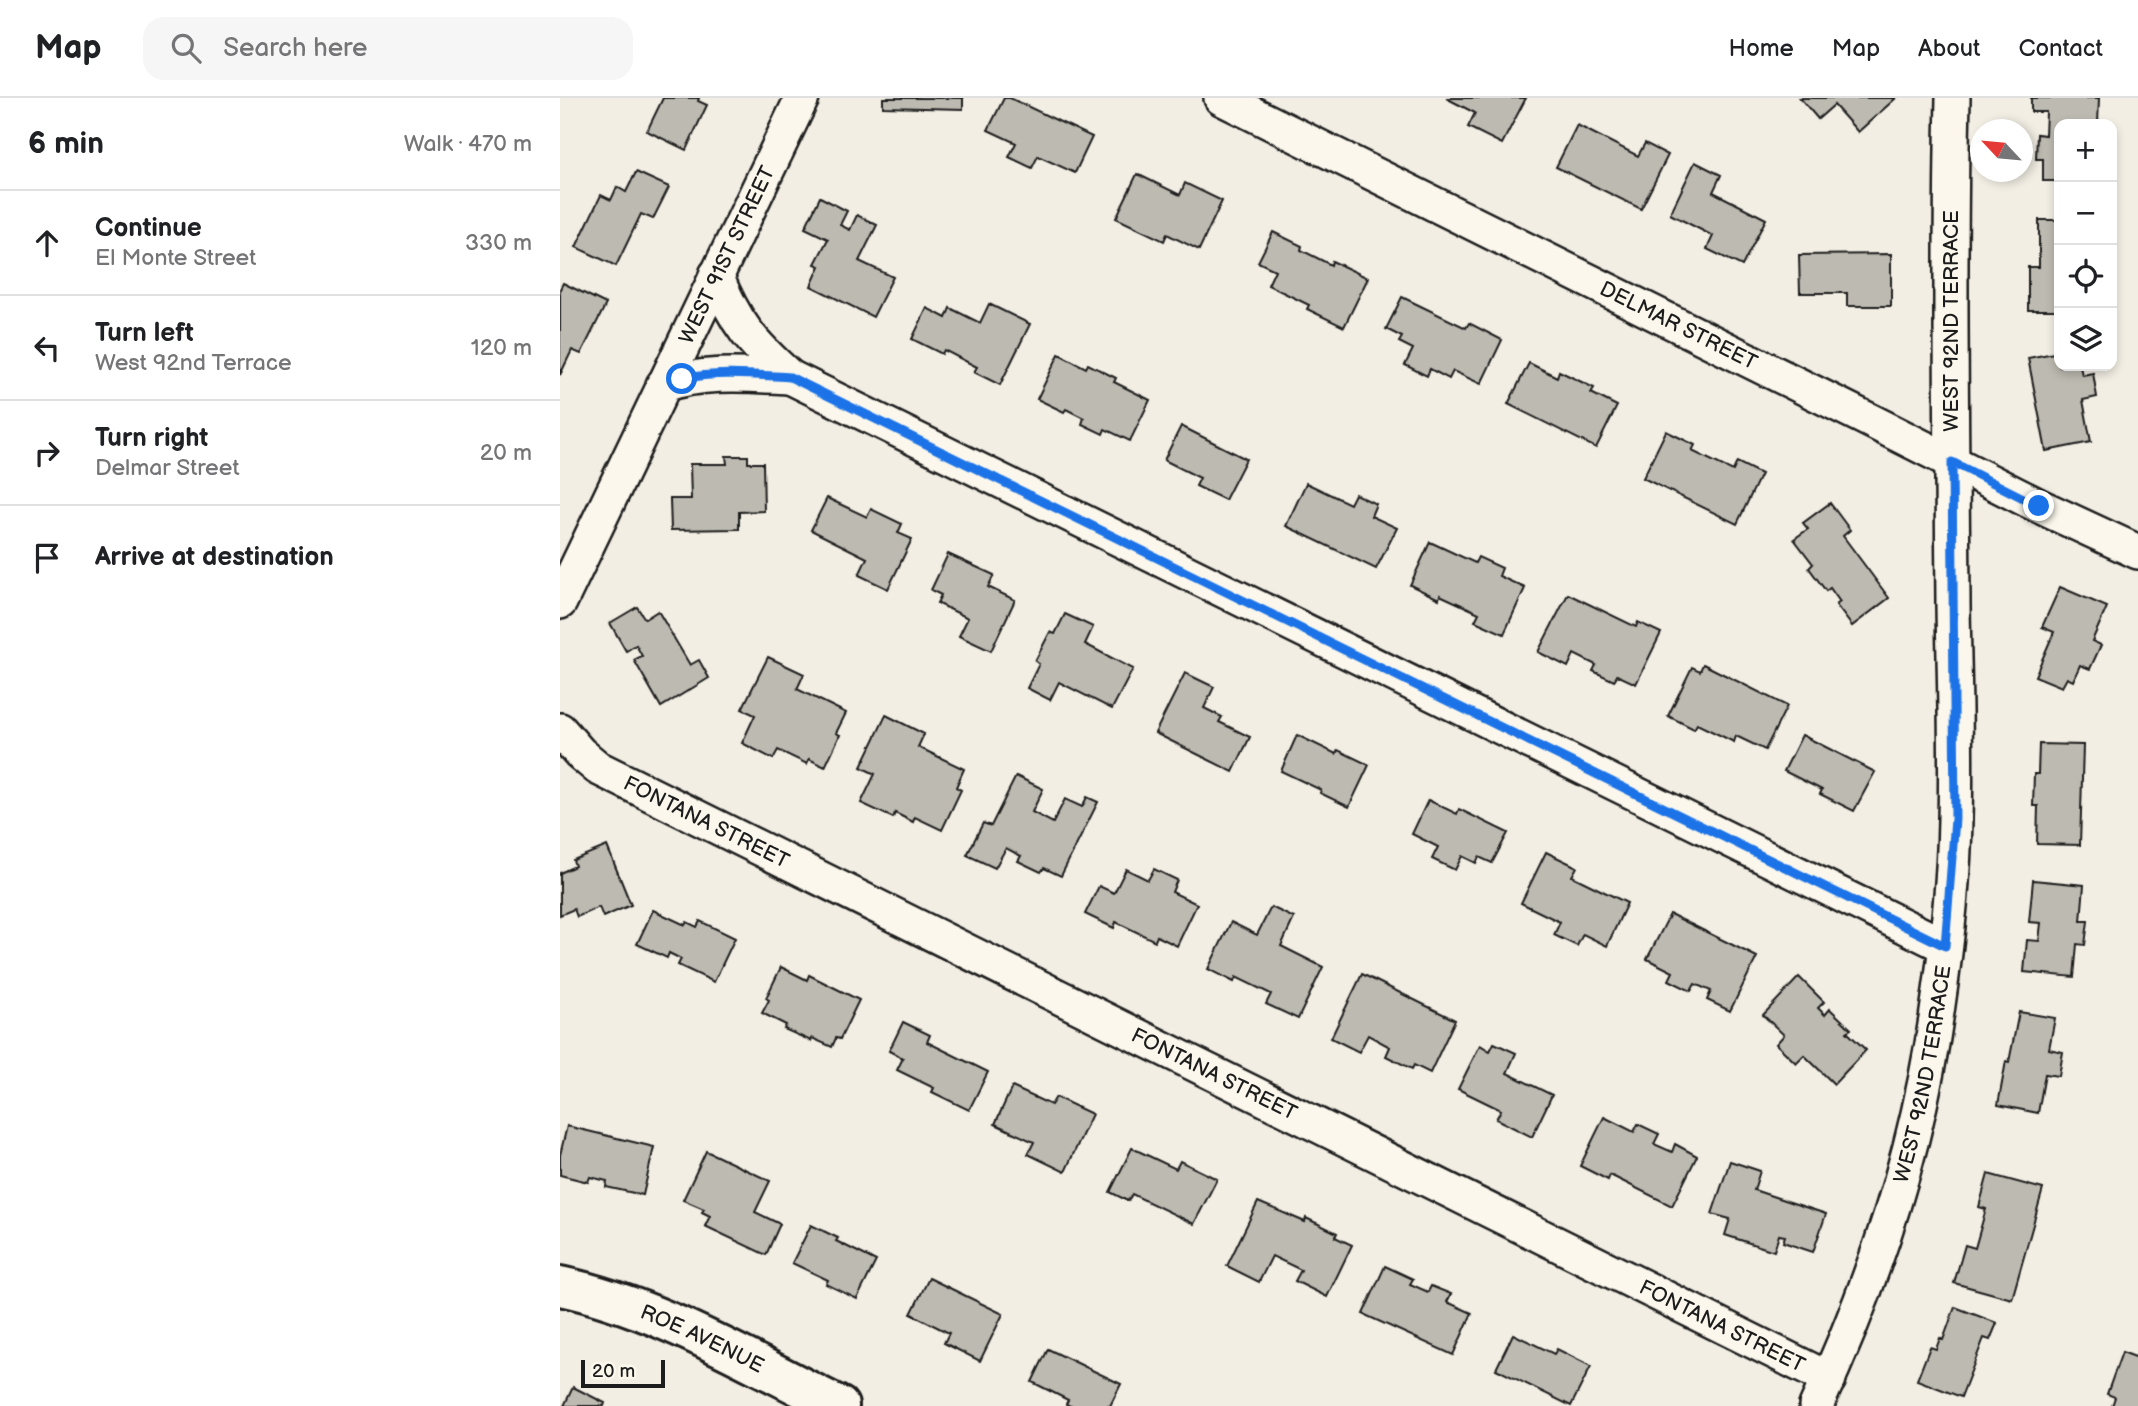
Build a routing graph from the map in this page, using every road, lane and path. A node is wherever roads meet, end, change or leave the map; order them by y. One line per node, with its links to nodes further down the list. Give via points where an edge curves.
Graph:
1 (802, 98): 4 (street, WEST 91ST STREET)
2 (1220, 98): 7 (street, DELMAR STREET)
3 (1953, 98): 7 (street, WEST 92ND TERRACE)
4 (716, 275): 5 (street, via 751,340); 6 (street, WEST 91ST STREET)
5 (790, 377): 6 (street, via 709,374); 13 (street)
6 (663, 385): 9 (street, WEST 91ST STREET)
7 (1952, 462): 8 (street, DELMAR STREET); 13 (street, WEST 92ND TERRACE, via 1955,819)
8 (2138, 552)
9 (560, 602)
10 (560, 730): 12 (street, FONTANA STREET)
11 (560, 767): 12 (street, FONTANA STREET)
12 (598, 768): 15 (street, FONTANA STREET)
13 (1945, 946): 15 (street, WEST 92ND TERRACE, via 1917,1114 1891,1214 1869,1282)
14 (560, 1286): 16 (main road, ROE AVENUE, via 681,1328)
15 (1822, 1393)
16 (839, 1406)

